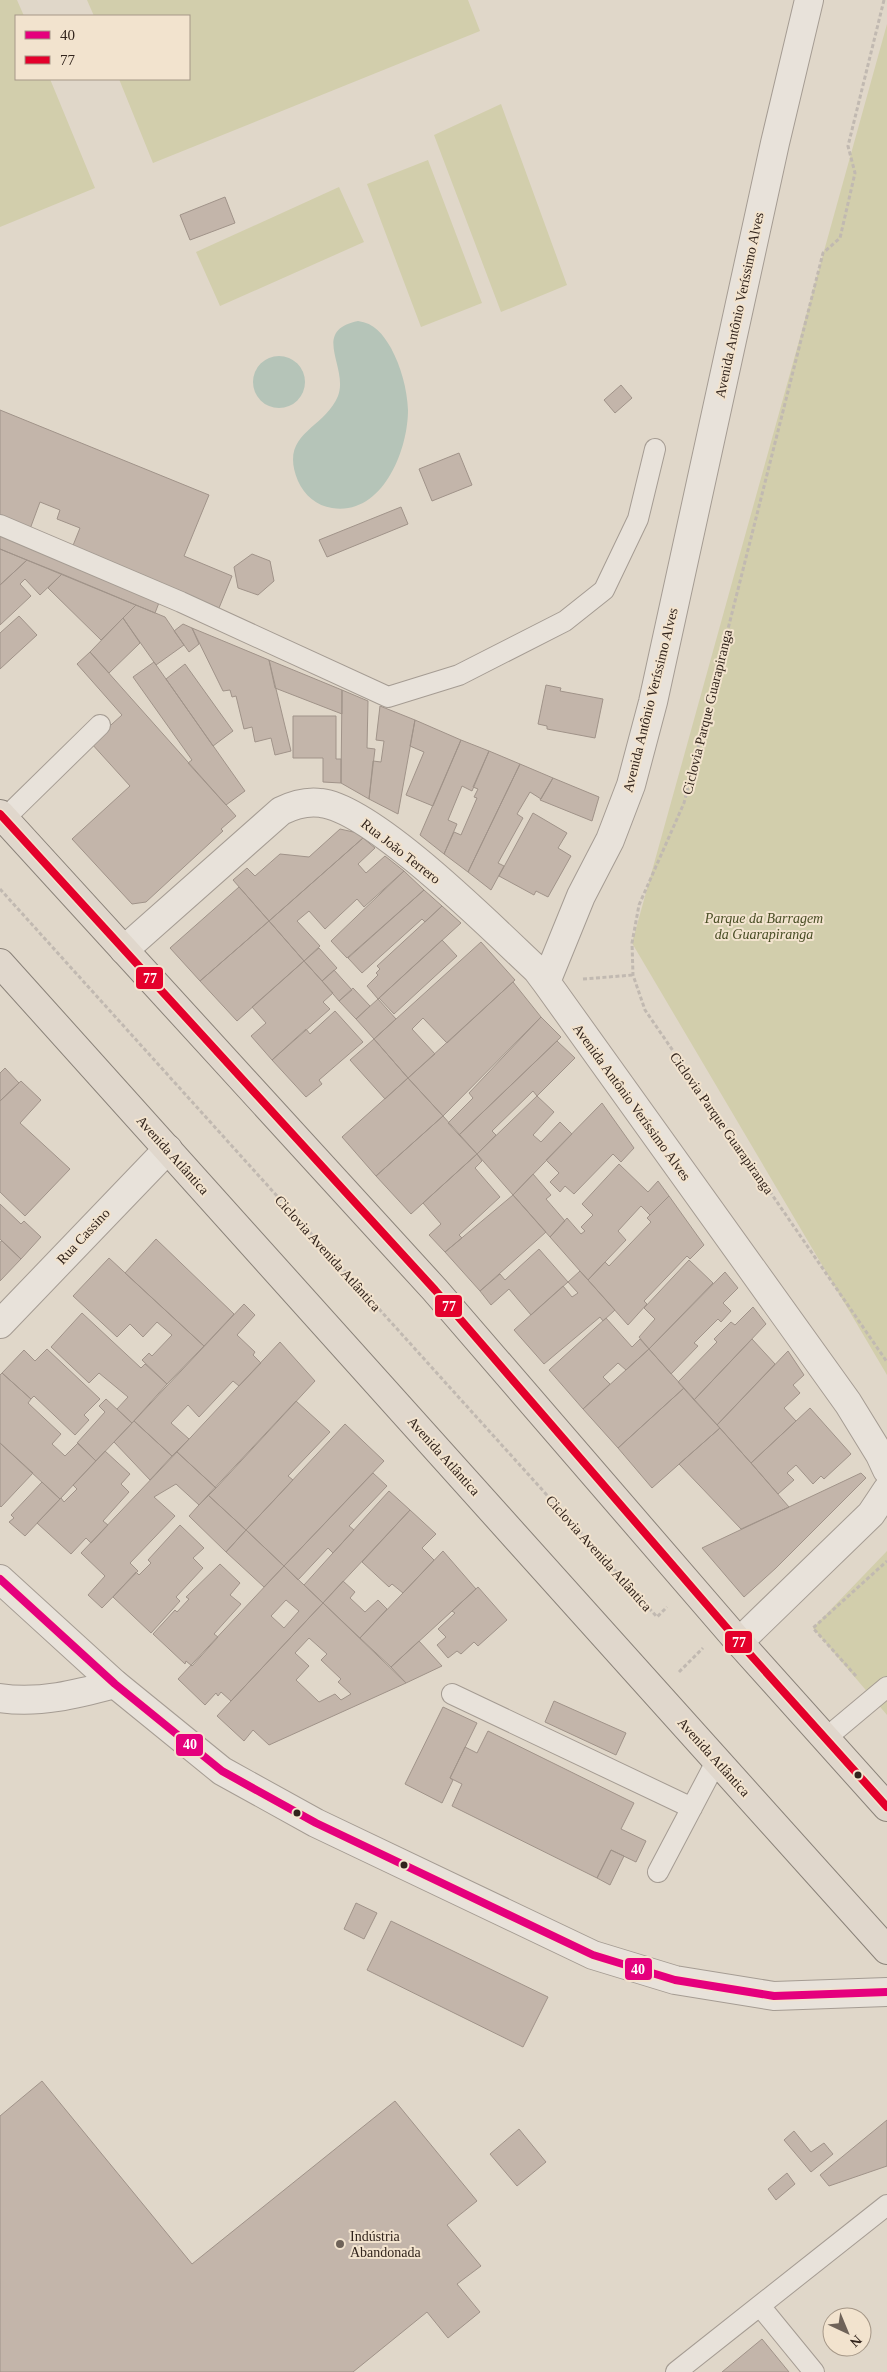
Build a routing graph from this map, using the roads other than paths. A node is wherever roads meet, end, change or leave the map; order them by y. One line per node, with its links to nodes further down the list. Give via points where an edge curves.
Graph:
1 (809, 0): 8 (street, Avenida Antônio Veríssimo Alves, via 636,766 610,840 581,896)
2 (655, 449): 3 (lane, via 638,519 604,590 565,621 468,670 388,697 182,602)
3 (0, 525)
4 (100, 726): 5 (lane)
5 (2, 817): 6 (main road)
6 (124, 950): 8 (street, Rua João Terrero, via 281,811 296,804 322,803 349,812 377,829 475,912); 14 (main road, via 435,1290)
7 (0, 963): 9 (main road, Avenida Atlântica)
8 (546, 982): 11 (street, Avenida Antônio Veríssimo Alves, via 848,1403)
9 (168, 1149): 10 (street, Rua Cassino); 20 (main road, Avenida Atlântica)
10 (0, 1324)
11 (887, 1470)
12 (887, 1490): 14 (street, via 871,1514)
13 (0, 1579): 15 (street)
14 (733, 1634): 19 (main road)
15 (115, 1684): 18 (street, via 69,1696 22,1701); 25 (street, via 222,1770 316,1823 593,1955 674,1980 774,1996)
16 (881, 1692): 19 (lane)
17 (452, 1694): 22 (lane)
18 (0, 1698)
19 (826, 1738): 21 (main road)
20 (717, 1760): 22 (lane); 24 (main road, Avenida Atlântica)
21 (887, 1807)
22 (692, 1808): 23 (lane)
23 (658, 1872)
24 (887, 1950)
25 (887, 1992)
26 (887, 2205): 27 (lane)
27 (760, 2306): 28 (lane); 29 (lane)
28 (676, 2372)
29 (814, 2372)

